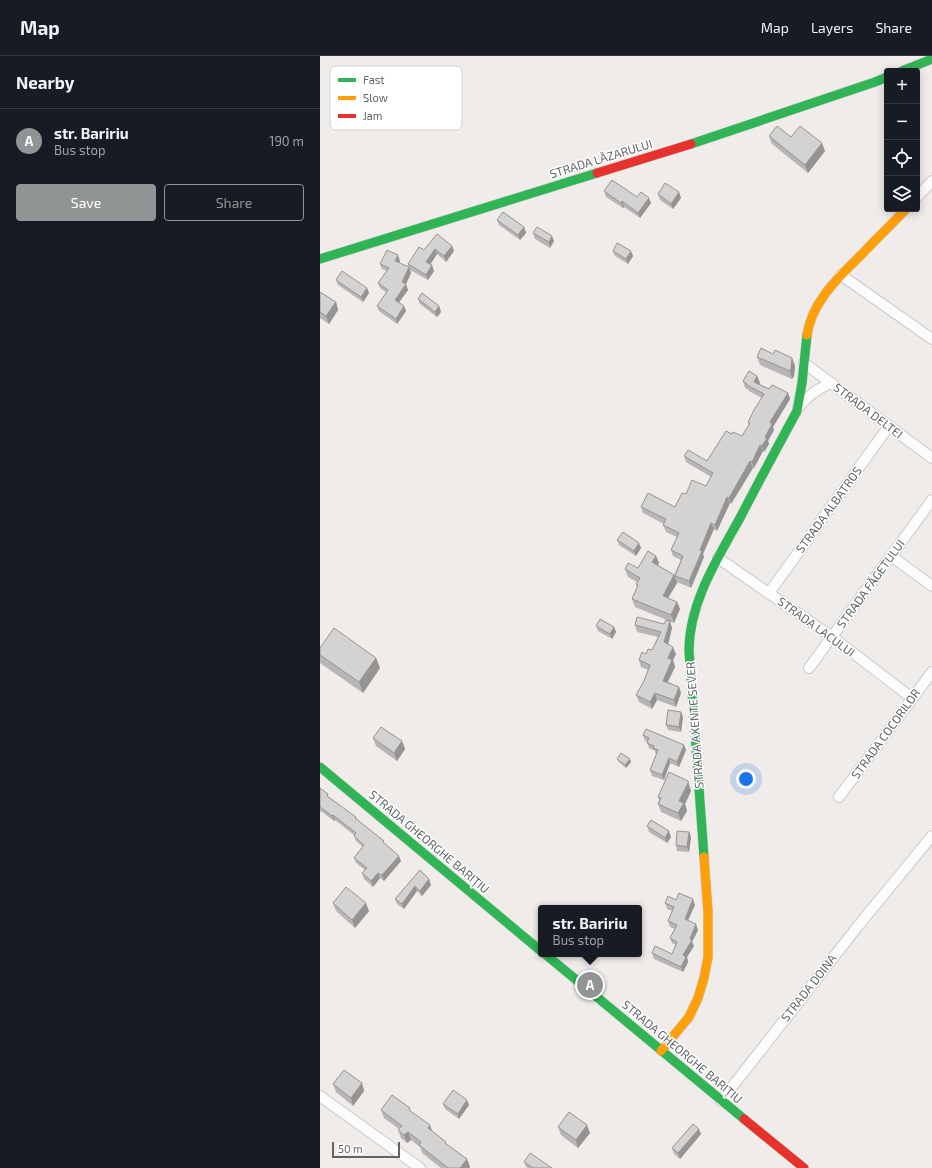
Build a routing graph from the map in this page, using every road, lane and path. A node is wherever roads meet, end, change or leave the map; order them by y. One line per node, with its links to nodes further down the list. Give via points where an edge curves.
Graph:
1 (932, 59): 2 (street)
2 (910, 68)
3 (884, 78): 7 (street, STRADA LĂZARULUI, via 709,138)
4 (932, 181): 5 (street)
5 (920, 194)
6 (903, 212): 8 (street, STRADA AXENTE SEVER)
7 (320, 259)
8 (841, 275): 9 (street); 10 (street, STRADA AXENTE SEVER, via 823,296 814,312 808,328)
9 (932, 339)
10 (804, 363): 11 (street, STRADA DELTEI); 12 (street, STRADA AXENTE SEVER)
11 (831, 383): 12 (street, STRADA AXENTE SEVER, via 811,394); 13 (street, STRADA DELTEI)
12 (797, 411): 17 (street, STRADA AXENTE SEVER)
13 (889, 426): 14 (street, STRADA DELTEI); 19 (street, STRADA ALBATROS)
14 (932, 458)
15 (932, 500): 16 (street, STRADA FĂGETULUI)
16 (891, 556): 18 (street); 20 (street, STRADA FĂGETULUI)
17 (718, 558): 19 (street, STRADA LACULUI); 29 (street, STRADA AXENTE SEVER, via 694,614 689,651 708,912 708,957 698,998 689,1017)
18 (932, 586)
19 (769, 594): 20 (street, STRADA LACULUI)
20 (832, 637): 21 (street, STRADA FĂGETULUI); 23 (street, STRADA LACULUI)
21 (809, 668)
22 (932, 672): 23 (street, STRADA COCORILOR)
23 (912, 698): 25 (street, STRADA COCORILOR)
24 (320, 767): 27 (street, STRADA GHEORGHE BARIȚIU)
25 (839, 797)
26 (932, 836): 31 (street, STRADA DOINA)
27 (538, 949)
28 (549, 957): 29 (street, STRADA GHEORGHE BARIȚIU)
29 (661, 1050): 31 (street, STRADA GHEORGHE BARIȚIU)
30 (320, 1096): 32 (street)
31 (721, 1101): 33 (street, STRADA GHEORGHE BARIȚIU)
32 (420, 1168)
33 (804, 1168)

